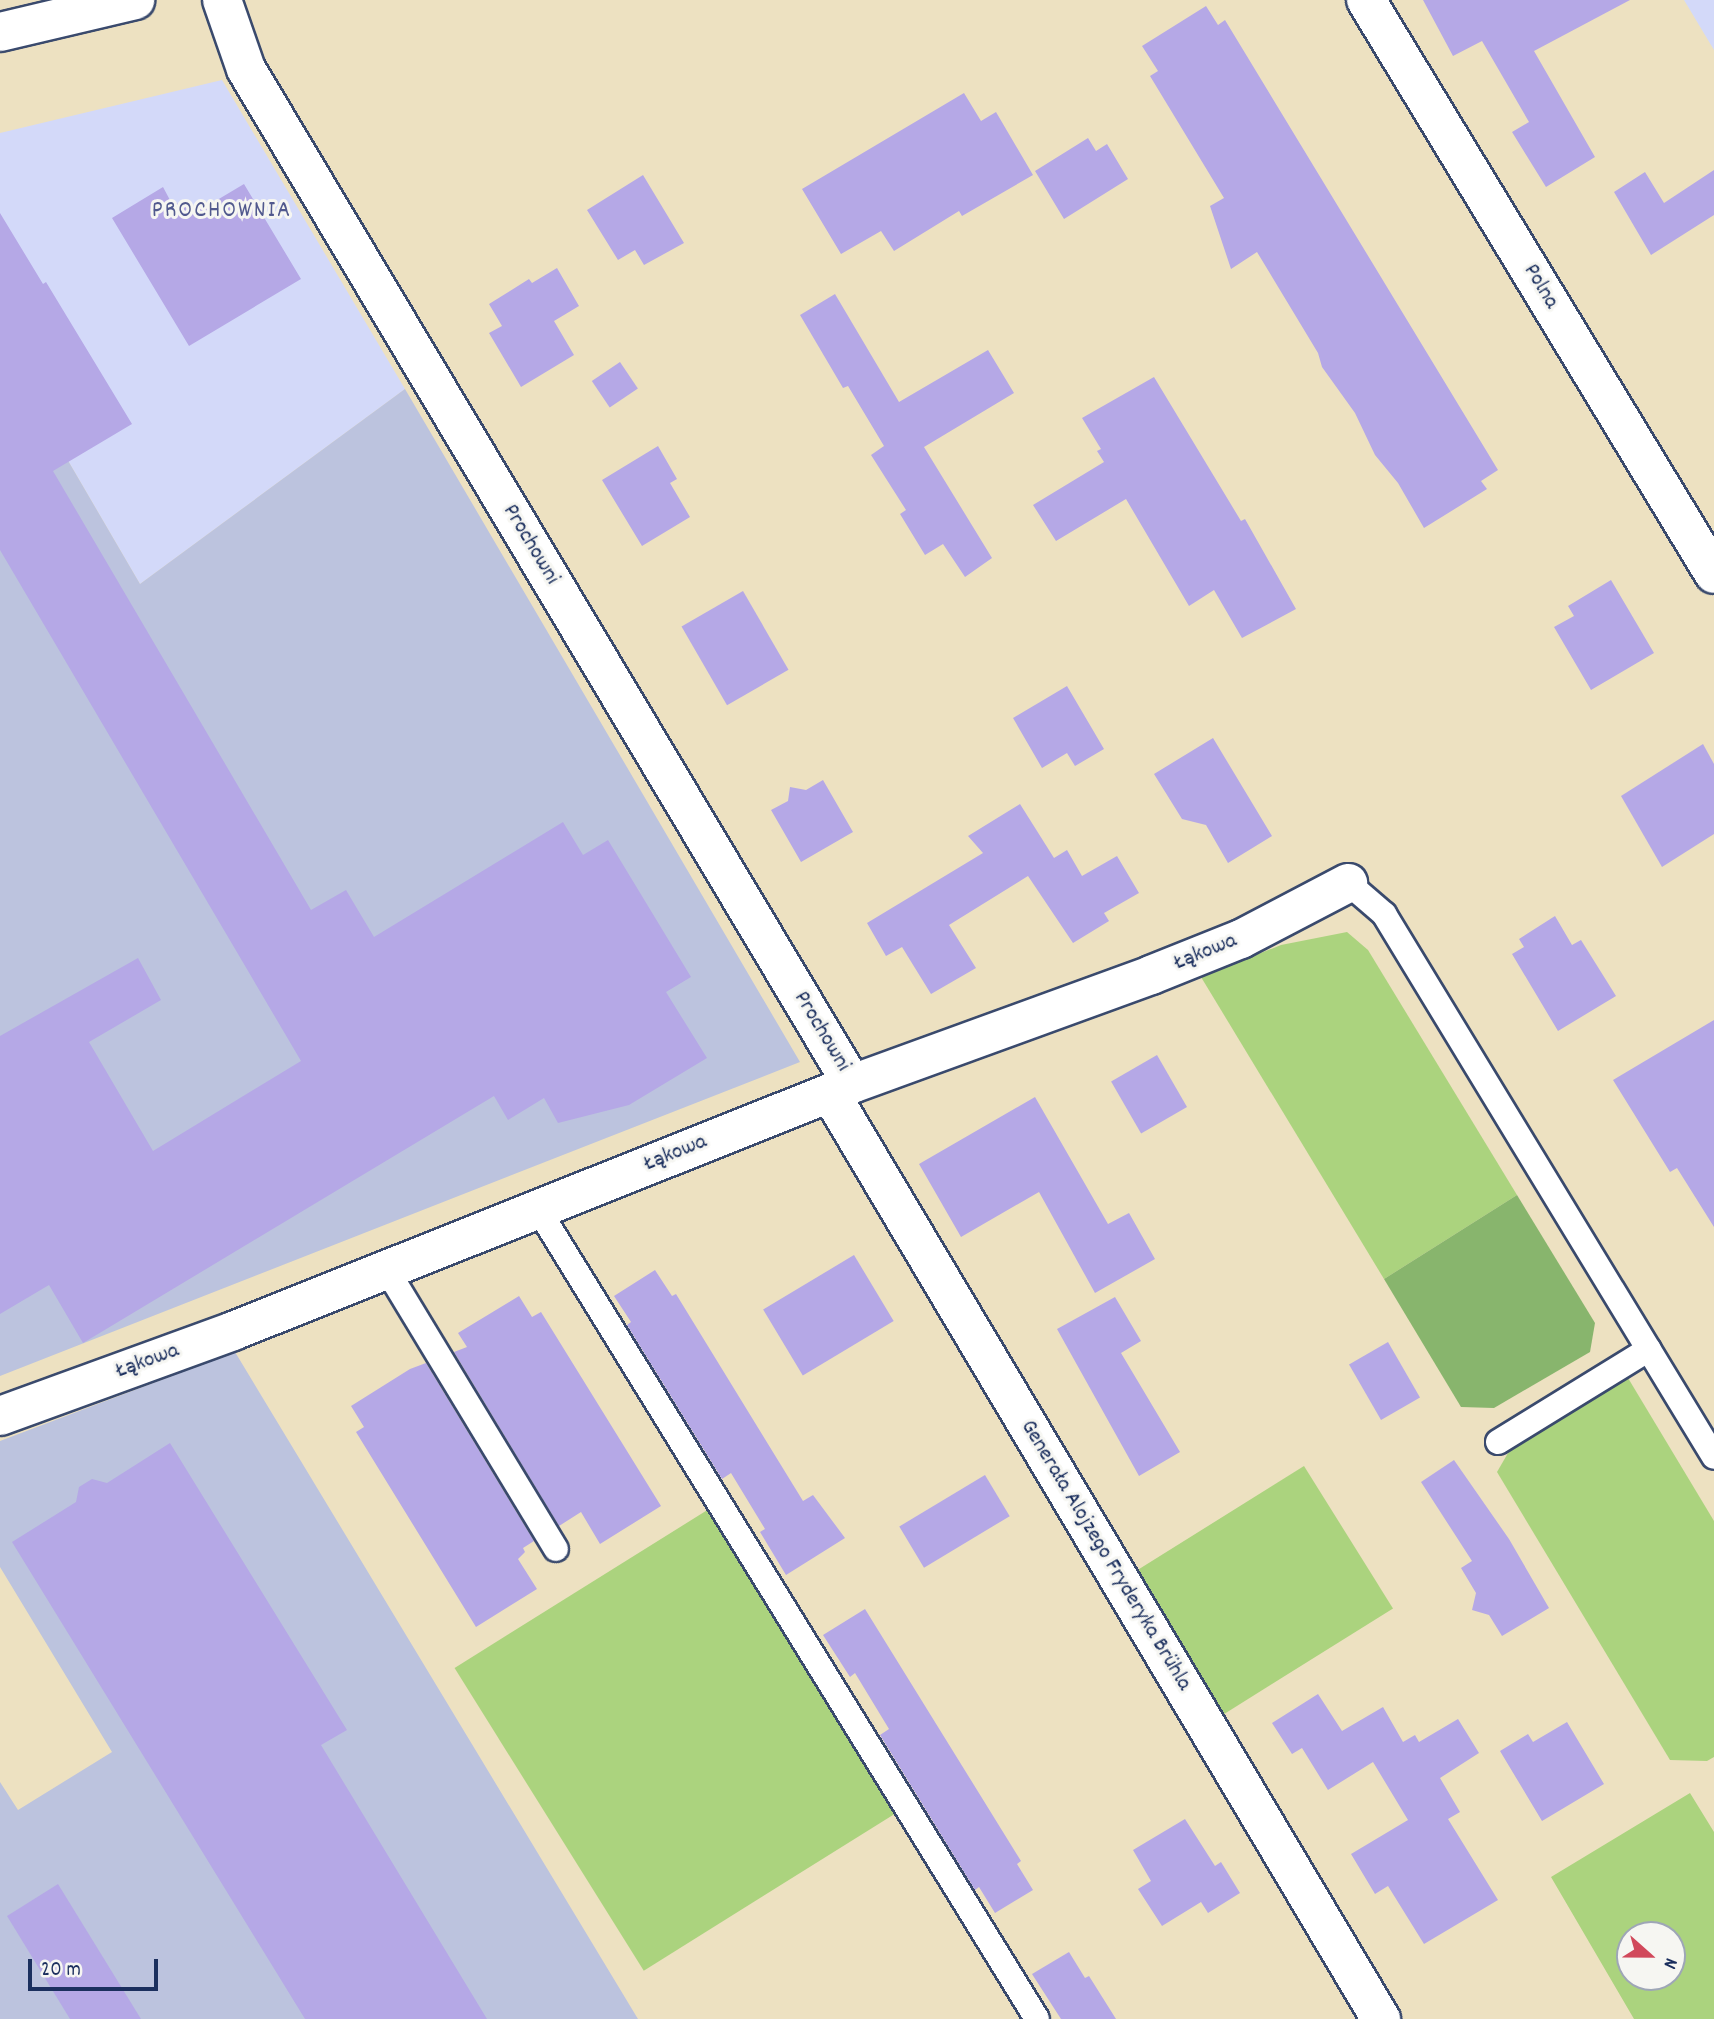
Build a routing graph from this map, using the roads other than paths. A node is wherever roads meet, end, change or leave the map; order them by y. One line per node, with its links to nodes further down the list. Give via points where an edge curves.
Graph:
1 (135, 0): 4 (street)
2 (222, 0): 7 (street, Prochowni, via 246,69)
3 (1366, 0): 5 (street, Polna)
4 (0, 32)
5 (1714, 574)
6 (1348, 883): 7 (street, Łąkowa, via 1241,939); 10 (lane, via 1384,914)
7 (841, 1089): 8 (street, Łąkowa); 16 (street, Generała Alojzego Fryderyka Brühla)
8 (538, 1209): 9 (street, Łąkowa); 15 (lane)
9 (387, 1270): 11 (street, Łąkowa); 14 (lane)
10 (1649, 1349): 12 (lane); 13 (lane)
11 (0, 1416)
12 (1498, 1443)
13 (1714, 1457)
14 (556, 1549)
15 (1037, 2019)
16 (1381, 2019)

